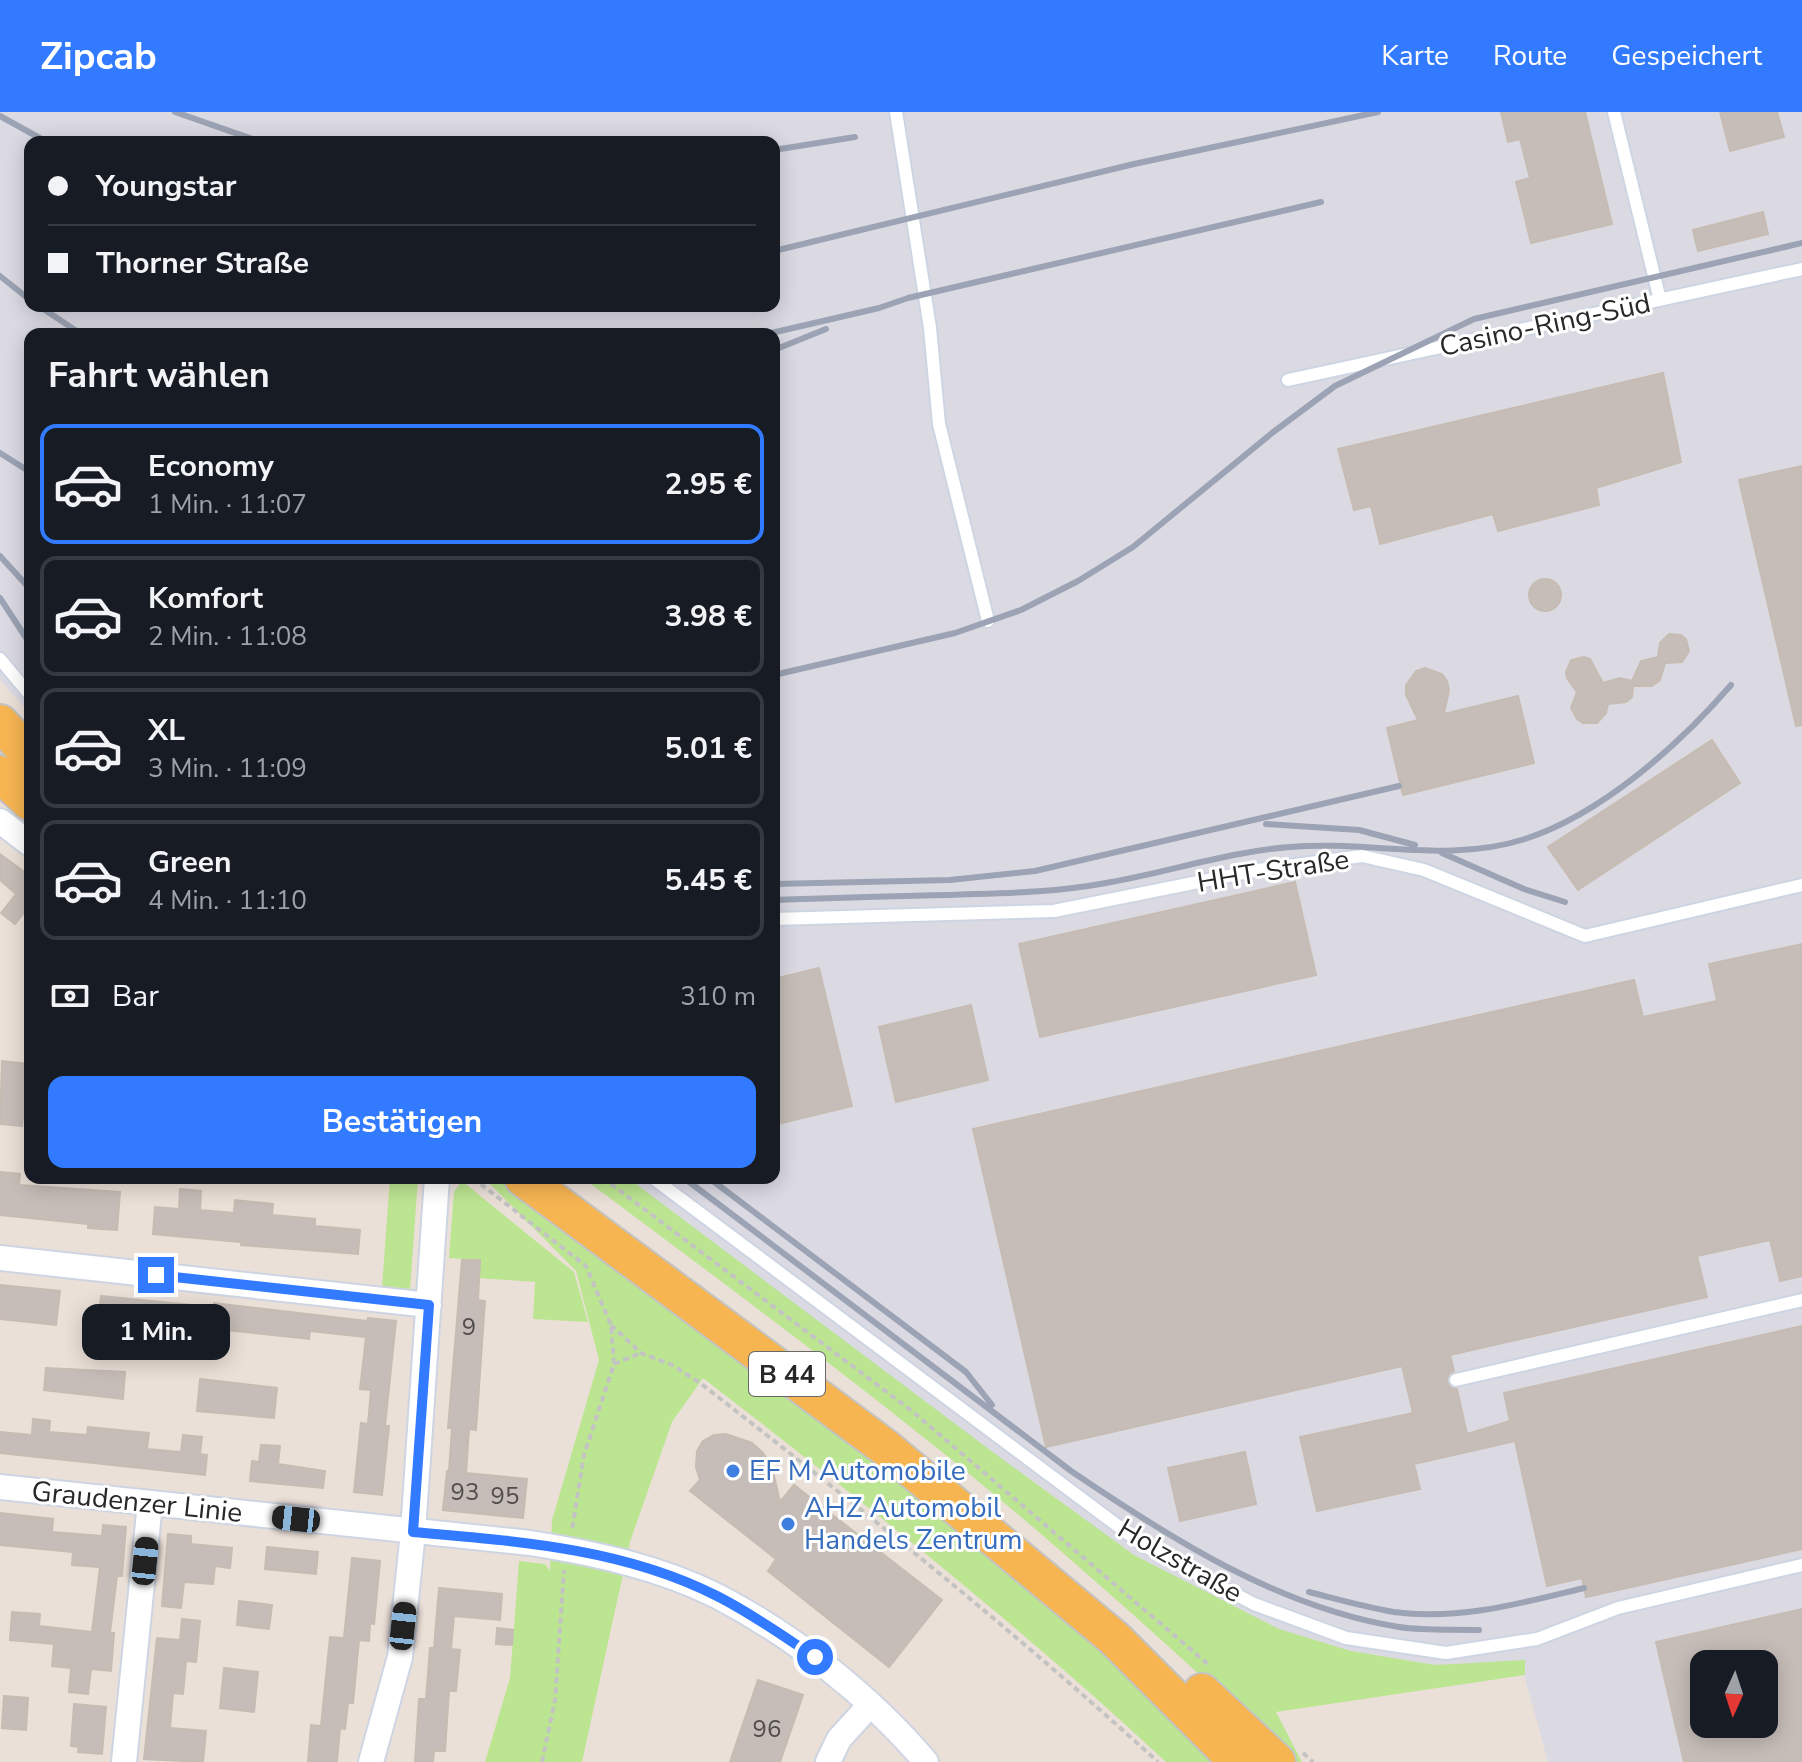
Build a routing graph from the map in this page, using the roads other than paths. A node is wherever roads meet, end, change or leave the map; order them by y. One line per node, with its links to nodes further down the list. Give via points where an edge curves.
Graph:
1 (896, 112): 6 (lane, via 930,328 939,424)
2 (1614, 112): 4 (lane)
3 (1802, 269): 4 (lane, Casino-Ring-Süd)
4 (1660, 300): 5 (lane, Casino-Ring-Süd)
5 (1288, 380)
6 (988, 621)
7 (0, 659): 8 (lane)
8 (24, 688)
9 (0, 723): 10 (main road)
10 (24, 749)
11 (0, 774): 12 (main road)
12 (24, 796)
13 (0, 821): 14 (street)
14 (24, 839)
15 (1802, 885): 16 (lane, HHT-Straße, via 1585,936 1424,870 1362,856 1258,870 1054,911)
16 (780, 919)
17 (437, 1184): 23 (street)
18 (531, 1184): 35 (main road, B 44, via 886,1448 1114,1638)
19 (571, 1184): 30 (main road, B 44, via 896,1429)
20 (661, 1184): 28 (lane, Holzstraße, via 1146,1547 1254,1604 1346,1638 1446,1653 1537,1639 1618,1608)
21 (0, 1258): 23 (street)
22 (1802, 1300): 24 (lane)
23 (429, 1305): 27 (street)
24 (1456, 1380)
25 (0, 1487): 26 (street, Graudenzer Linie)
26 (150, 1503): 27 (street, Graudenzer Linie); 31 (street)
27 (413, 1532): 29 (street, Graudenzer Linie, via 543,1545 647,1569 715,1595 758,1620 815,1657); 32 (street, via 400,1657)
28 (1802, 1565)
29 (869, 1706): 33 (street, via 839,1739); 34 (street, Graudenzer Linie)
30 (1285, 1752)
31 (124, 1762)
32 (371, 1762)
33 (828, 1762)
34 (926, 1762)
35 (1238, 1762)

